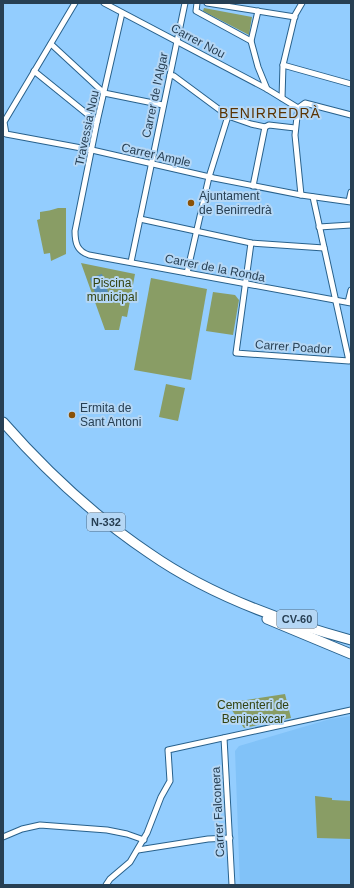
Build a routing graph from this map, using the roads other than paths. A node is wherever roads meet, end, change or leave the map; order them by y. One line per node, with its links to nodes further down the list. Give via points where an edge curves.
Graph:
1 (75, 3): 12 (street)
2 (104, 3): 8 (street, Carrer Nou)
3 (186, 3): 10 (street, Carrer de l'Algar)
4 (197, 3): 11 (street, via 196,11)
5 (207, 3): 7 (street)
6 (302, 3): 9 (street)
7 (258, 11): 9 (street); 11 (street)
8 (122, 13): 10 (street, Carrer Nou); 18 (street, Travessia Nou)
9 (295, 17): 13 (street)
10 (177, 40): 15 (street, Carrer de l'Algar); 17 (street, Carrer Nou)
11 (251, 41): 17 (street)
12 (51, 44): 14 (street); 18 (street)
13 (283, 65): 16 (street); 19 (street)
14 (34, 71): 24 (street); 27 (street, Carrer Ample, via 4,122 6,134)
15 (170, 75): 20 (street, Carrer de l'Algar); 23 (street)
16 (351, 84)
17 (267, 89): 19 (street, Carrer Nou)
18 (104, 93): 20 (street); 24 (street, Travessia Nou)
19 (282, 98): 21 (street, Carrer Nou)
20 (164, 105): 28 (street, Carrer de l'Algar)
21 (298, 108): 22 (street, via 305,103); 26 (street)
22 (351, 115)
23 (228, 116): 25 (street); 29 (street)
24 (97, 122): 27 (street, Travessia Nou)
25 (265, 127): 26 (street, via 269,125); 30 (street)
26 (295, 128): 32 (street)
27 (92, 150): 28 (street, Carrer Ample); 40 (street, Travessia Nou, via 75,231)
28 (151, 164): 29 (street, Carrer Ample); 35 (street, Carrer de l'Algar)
29 (209, 177): 30 (street, Carrer Ample); 38 (street)
30 (253, 186): 32 (street, Carrer Ample)
31 (351, 192): 34 (street)
32 (301, 195): 33 (street, Carrer Ample)
33 (313, 197): 34 (street, Carrer Ample); 37 (street)
34 (350, 202)
35 (140, 219): 38 (street); 42 (street, Carrer de l'Algar)
36 (351, 225): 37 (street)
37 (319, 227): 41 (street)
38 (196, 231): 39 (street); 43 (street)
39 (251, 243): 41 (street); 44 (street)
40 (78, 247): 42 (street, Carrer de la Ronda, via 89,255)
41 (324, 248): 46 (street)
42 (131, 262): 43 (street, Carrer de la Ronda)
43 (187, 273): 44 (street, Carrer de la Ronda)
44 (246, 284): 46 (street, Carrer de la Ronda); 46 (street, Carrer Poador, via 236,353 349,360)
45 (351, 290): 47 (street)
46 (335, 300): 47 (street, Carrer de la Ronda)
47 (350, 303)
48 (3, 422): 49 (highway, N-332, via 54,476 115,529 162,562)
49 (228, 597): 50 (highway, N-332); 53 (highway, via 238,608)
50 (243, 604): 51 (highway, CV-60, via 269,609); 52 (highway, N-332)
51 (351, 634)
52 (351, 640)
53 (351, 654)
54 (351, 710): 55 (street)
55 (224, 738): 57 (street, Carrer Falconera); 58 (street, via 168,750 170,782 161,797)
56 (3, 837): 58 (street, via 40,825 107,830)
57 (230, 838): 59 (street); 61 (street, Carrer Falconera)
58 (144, 840): 59 (street)
59 (138, 850): 60 (street, via 130,862)
60 (106, 885)
61 (232, 885)

